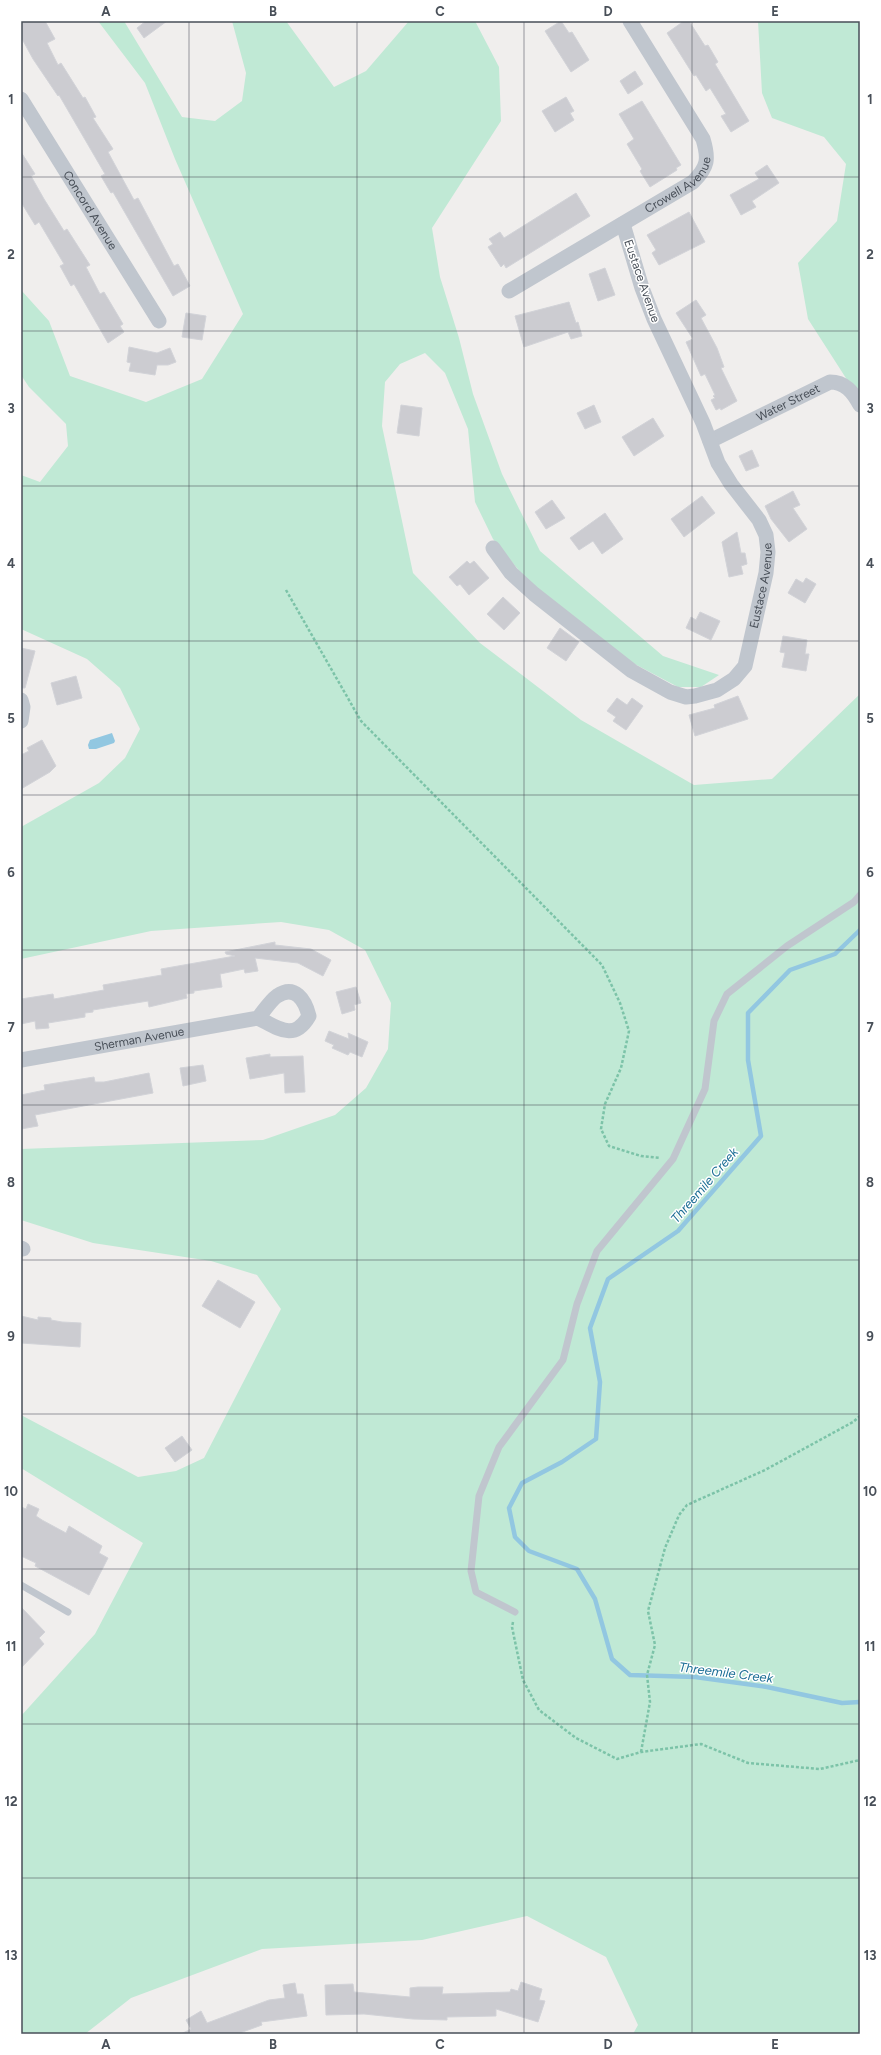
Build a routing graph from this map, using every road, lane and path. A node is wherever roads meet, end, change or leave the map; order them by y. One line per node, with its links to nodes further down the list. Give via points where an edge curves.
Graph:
1 (630, 21): 3 (street, Crowell Avenue, via 695,124 707,152 702,172 692,182)
2 (21, 99): 5 (street, Concord Avenue)
3 (623, 224): 4 (street, Crowell Avenue); 7 (street, Eustace Avenue, via 654,319)
4 (509, 291)
5 (159, 321)
6 (860, 404): 7 (street, Water Street, via 850,389 830,382)
7 (710, 441): 8 (street, Eustace Avenue, via 718,463 761,524 766,535 768,552 745,666 734,679 717,690 686,697 670,692 632,671 516,578)
8 (493, 548)
9 (286, 590): 15 (path, via 361,721 602,965 620,1003 629,1031 621,1068 605,1104 601,1129 609,1146 641,1156)
10 (21, 700): 11 (street)
11 (21, 720)
12 (860, 895): 15 (lane, via 854,902 787,946 728,994 714,1021 705,1089)
13 (258, 1018): 14 (street, Sherman Avenue)
14 (21, 1060)
15 (672, 1159): 19 (lane, via 597,1251 577,1304 563,1360 499,1447 479,1496 471,1571 476,1592)
16 (860, 1416): 20 (path, via 765,1470 687,1505 679,1515 665,1548 648,1611 655,1646 647,1675 650,1702)
17 (21, 1585): 18 (lane)
18 (68, 1612)
19 (515, 1612): 20 (path, via 512,1627 523,1680 539,1710 576,1738 617,1759)
20 (640, 1752): 21 (path, via 701,1744 748,1764 820,1769)
21 (860, 1760)

